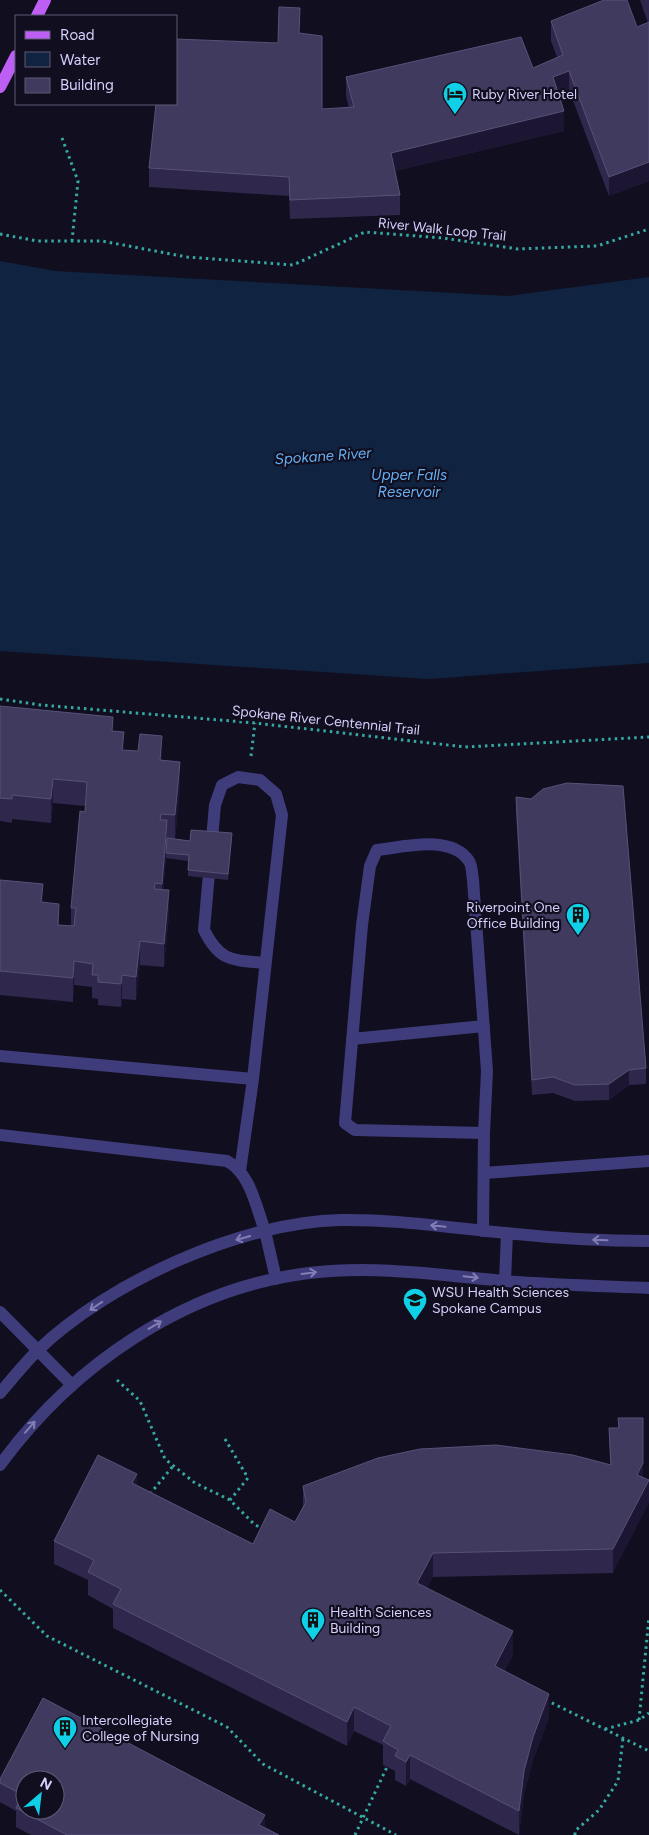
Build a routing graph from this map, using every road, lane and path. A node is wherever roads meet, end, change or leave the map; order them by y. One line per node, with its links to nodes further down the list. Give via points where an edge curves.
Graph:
1 (45, 0): 2 (main road)
2 (38, 15)
3 (15, 58): 4 (main road)
4 (0, 88)
5 (62, 138): 8 (path, via 78,181)
6 (649, 229): 8 (path, River Walk Loop Trail, via 598,246 518,249 443,238 365,232 293,265 187,257 102,241)
7 (0, 234): 8 (path, River Walk Loop Trail, via 37,241)
8 (72, 241)
9 (0, 699): 10 (path, Spokane River Centennial Trail)
10 (255, 723): 11 (path, Spokane River Centennial Trail, via 466,747); 12 (path)
11 (649, 737)
12 (248, 777): 13 (street, via 260,780 276,794 282,815); 13 (street, via 238,777 222,785 215,805 204,930 213,947 234,960)
13 (265, 962): 17 (street)
14 (484, 1026): 15 (street); 15 (street, via 470,862 455,848 428,845 377,850 370,866 362,925); 18 (street, via 487,1071)
15 (352, 1040): 18 (street, via 345,1123 355,1130)
16 (0, 1056): 17 (street)
17 (253, 1079): 21 (street)
18 (484, 1133): 22 (street)
19 (0, 1135): 21 (street, via 227,1161)
20 (649, 1161): 22 (street)
21 (240, 1171): 23 (street, via 247,1180)
22 (484, 1174): 24 (street)
23 (265, 1231): 24 (street, one-way to 23, via 377,1220 338,1220); 27 (street); 31 (street, one-way to 31, via 179,1260 131,1284 71,1323)
24 (483, 1231): 25 (street)
25 (507, 1233): 26 (street, one-way to 25); 28 (street)
26 (649, 1241)
27 (276, 1279): 28 (street, one-way to 28, via 309,1273 386,1270); 33 (street, one-way to 27, via 162,1321 231,1292)
28 (505, 1281): 29 (street)
29 (649, 1288)
30 (0, 1312): 31 (street)
31 (38, 1350): 33 (street); 34 (street)
32 (117, 1380): 37 (path, via 140,1402 165,1459)
33 (72, 1384): 36 (street, one-way to 33, via 41,1414)
34 (0, 1393)
35 (225, 1439): 38 (path, via 248,1478)
36 (0, 1465)
37 (173, 1466): 38 (path, via 195,1483); 39 (path)
38 (230, 1500): 40 (path, via 254,1524)
39 (144, 1502)
40 (270, 1533)
41 (0, 1590): 50 (path, via 48,1636 227,1727 263,1764)
42 (649, 1617): 45 (path)
43 (544, 1699): 46 (path)
44 (649, 1713): 45 (path)
45 (639, 1720): 46 (path)
46 (604, 1729): 47 (path)
47 (623, 1738): 48 (path); 53 (path, via 618,1782 599,1810)
48 (649, 1751)
49 (387, 1767): 50 (path)
50 (364, 1817): 51 (path); 52 (path)
51 (355, 1835)
52 (396, 1835)
53 (575, 1835)

